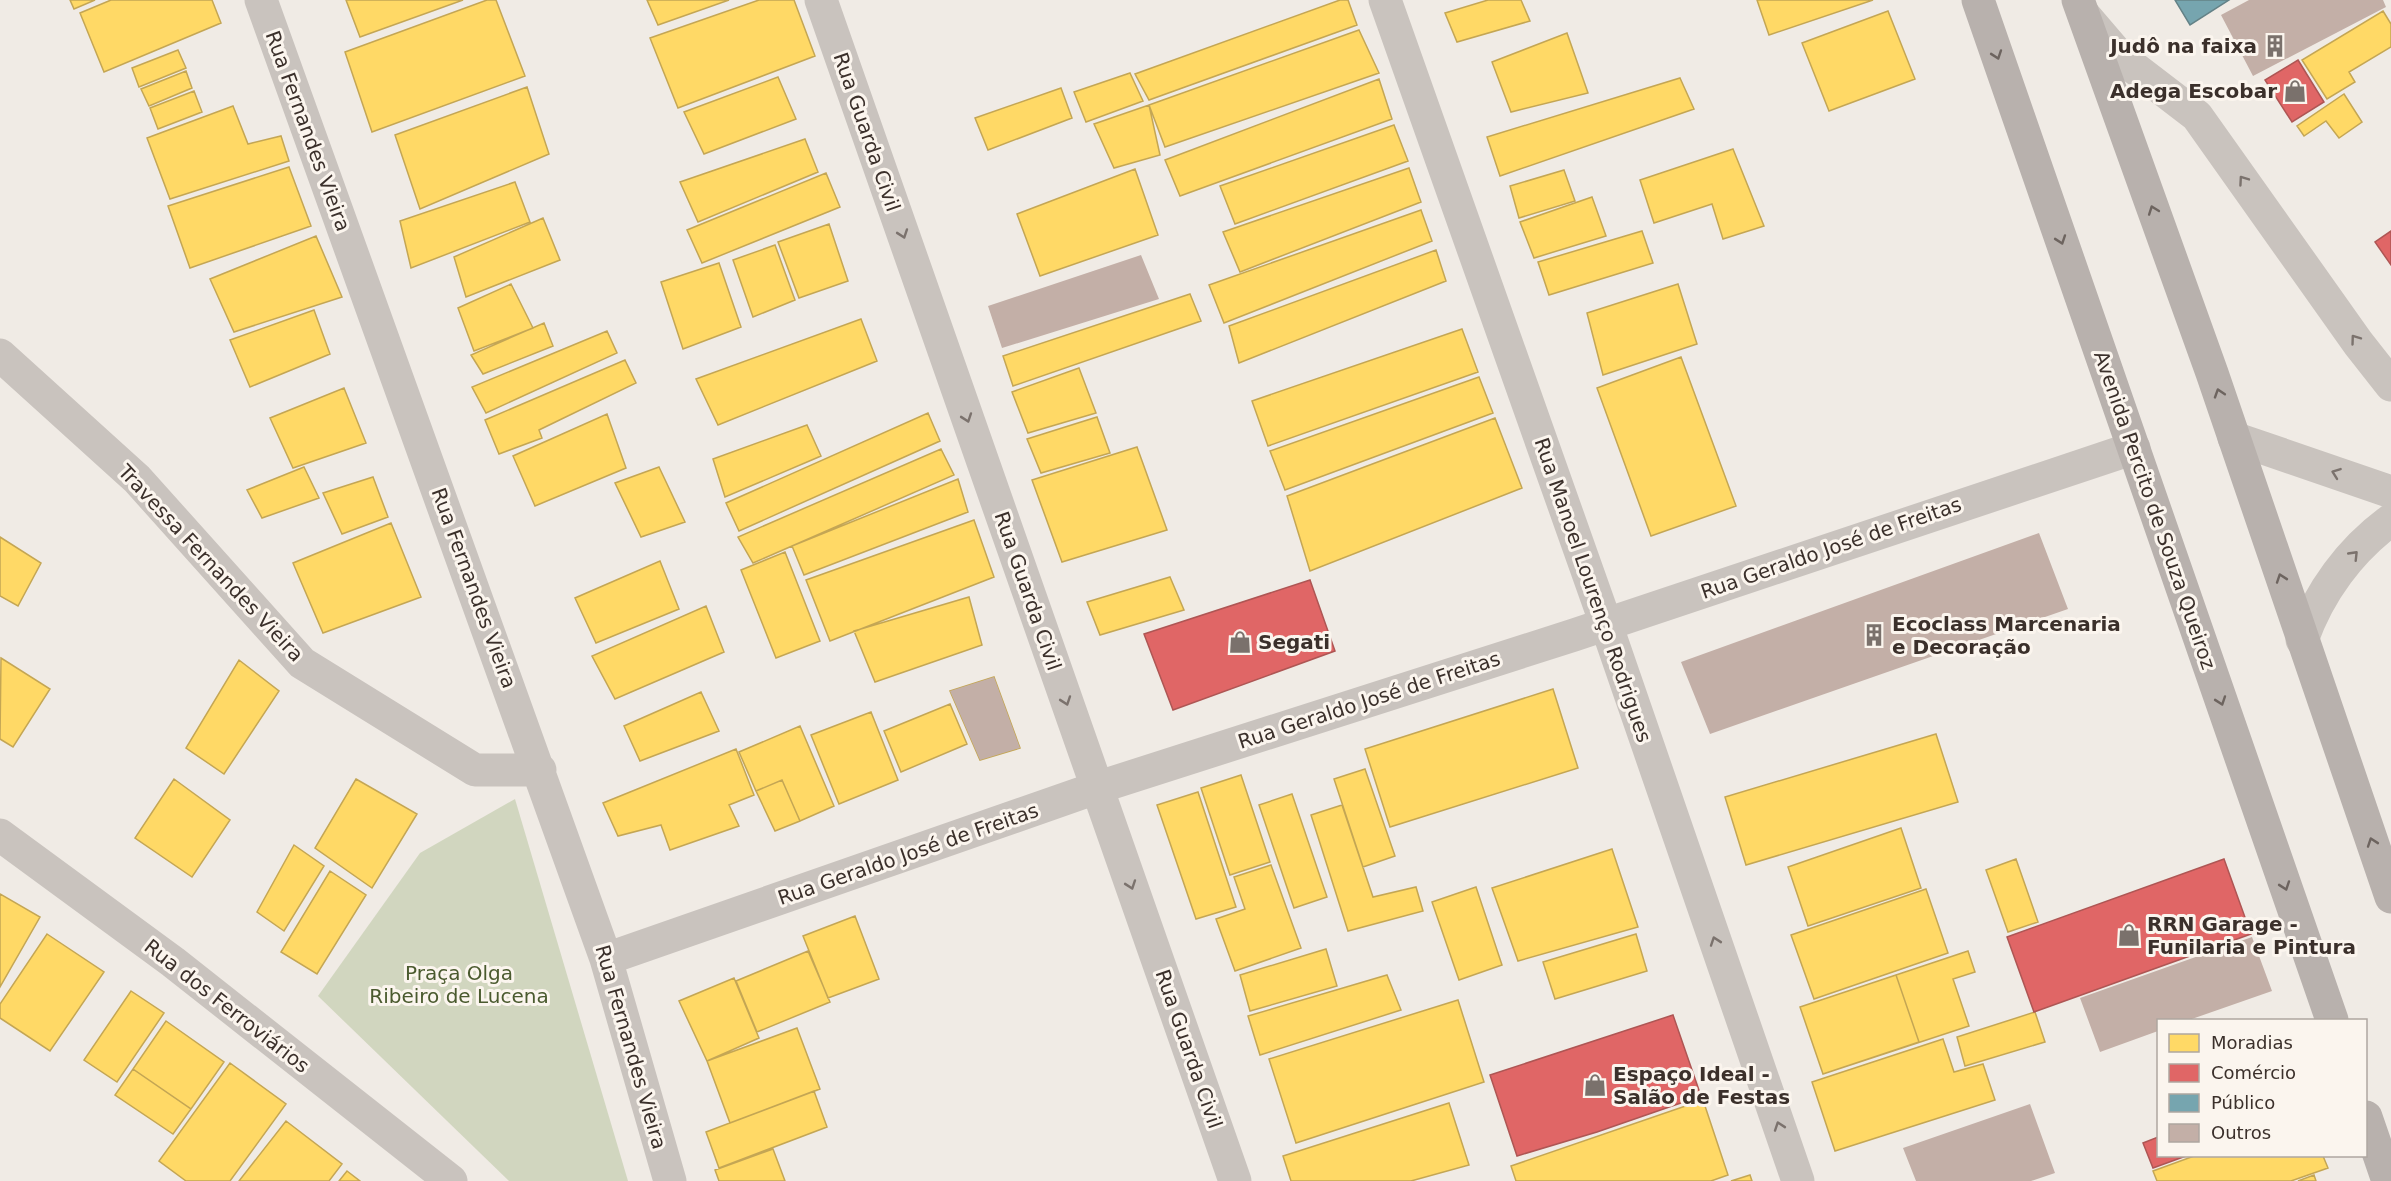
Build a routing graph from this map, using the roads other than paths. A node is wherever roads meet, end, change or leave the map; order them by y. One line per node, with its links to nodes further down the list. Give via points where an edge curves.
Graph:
1 (261, 0): 14 (street, Rua Fernandes Vieira)
2 (821, 0): 15 (street, Rua Guarda Civil, one-way to 15)
3 (1385, 0): 12 (street, Rua Manoel Lourenço Rodrigues)
4 (1978, 0): 9 (main road, Avenida Percito de Souza Queiroz, one-way to 9)
5 (2080, 7): 7 (street, one-way to 5, via 2197,116 2120,57); 8 (main road, one-way to 5)
6 (0, 355): 14 (street, Travessa Fernandes Vieira, via 137,479 302,663 475,770)
7 (2391, 386)
8 (2234, 438): 10 (street, one-way to 8); 13 (main road, one-way to 8)
9 (2134, 448): 12 (street, Rua Geraldo José de Freitas); 19 (main road, Avenida Percito de Souza Queiroz, one-way to 19)
10 (2391, 492)
11 (2391, 520): 13 (street, one-way to 11, via 2327,586 2352,555)
12 (1606, 624): 15 (street, Rua Geraldo José de Freitas); 24 (street, Rua Manoel Lourenço Rodrigues, one-way to 12)
13 (2302, 640): 17 (main road, one-way to 13)
14 (540, 770): 18 (street, Rua Fernandes Vieira)
15 (1096, 788): 18 (street, Rua Geraldo José de Freitas); 23 (street, Rua Guarda Civil, one-way to 23)
16 (0, 835): 21 (street, Rua dos Ferroviários, via 172,962)
17 (2391, 897)
18 (606, 959): 22 (street, Rua Fernandes Vieira)
19 (2332, 1019)
20 (2367, 1120): 25 (main road)
21 (451, 1181)
22 (670, 1181)
23 (1235, 1181)
24 (1798, 1181)
25 (2388, 1181)

